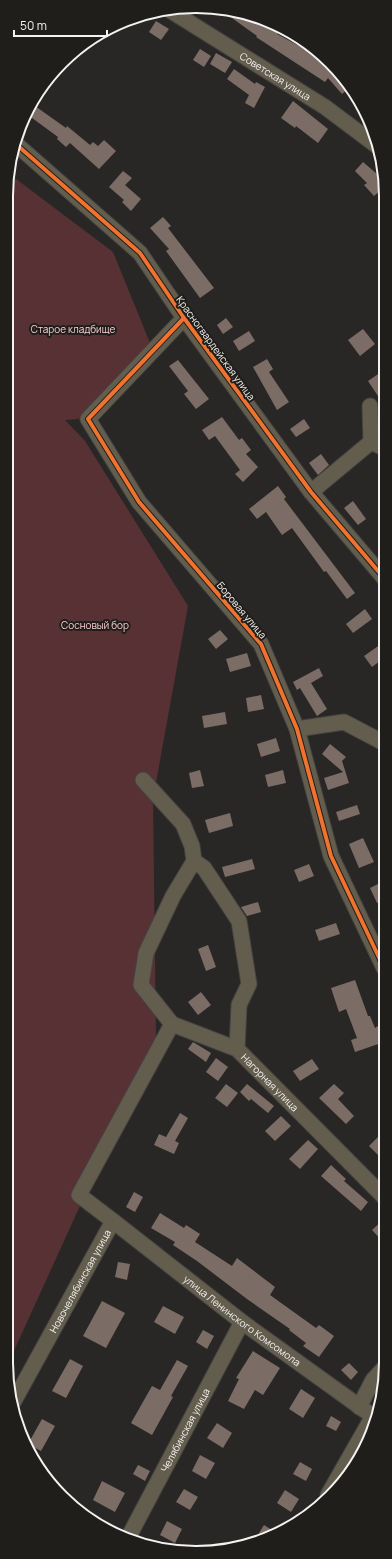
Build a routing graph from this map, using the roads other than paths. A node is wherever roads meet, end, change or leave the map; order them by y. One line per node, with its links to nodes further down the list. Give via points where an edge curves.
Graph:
1 (176, 14): 2 (street, Советская улица, via 325,107)
2 (370, 141)
3 (20, 147): 4 (street, Красногвардейская улица, via 140,254)
4 (184, 318): 7 (street, Красногвардейская улица); 9 (street, Боровая улица, via 88,419 139,502 261,644)
5 (370, 406): 6 (street)
6 (378, 445): 7 (street)
7 (311, 492): 8 (street, Красногвардейская улица)
8 (379, 572)
9 (297, 729): 10 (street, via 344,722); 13 (street, Боровая улица, via 331,856)
10 (379, 740)
11 (143, 780): 12 (street, via 183,824 192,846)
12 (194, 861): 14 (street, via 169,903 146,953 144,966 142,985); 15 (street, via 204,868 239,921 249,984 239,1005)
13 (379, 957)
14 (172, 1024): 15 (street, Нагорная улица); 17 (street, Новочелябинская улица, via 79,1196)
15 (237, 1050): 16 (street, Нагорная улица)
16 (379, 1191)
17 (113, 1221): 18 (street, улица Ленинского Комсомола); 20 (street, Новочелябинская улица)
18 (242, 1322): 21 (street, улица Ленинского Комсомола); 25 (street, Челябинская улица)
19 (379, 1373): 21 (street)
20 (17, 1396)
21 (359, 1407): 22 (street, улица Ленинского Комсомола)
22 (371, 1415)
23 (366, 1431): 24 (street)
24 (337, 1480)
25 (130, 1534)

